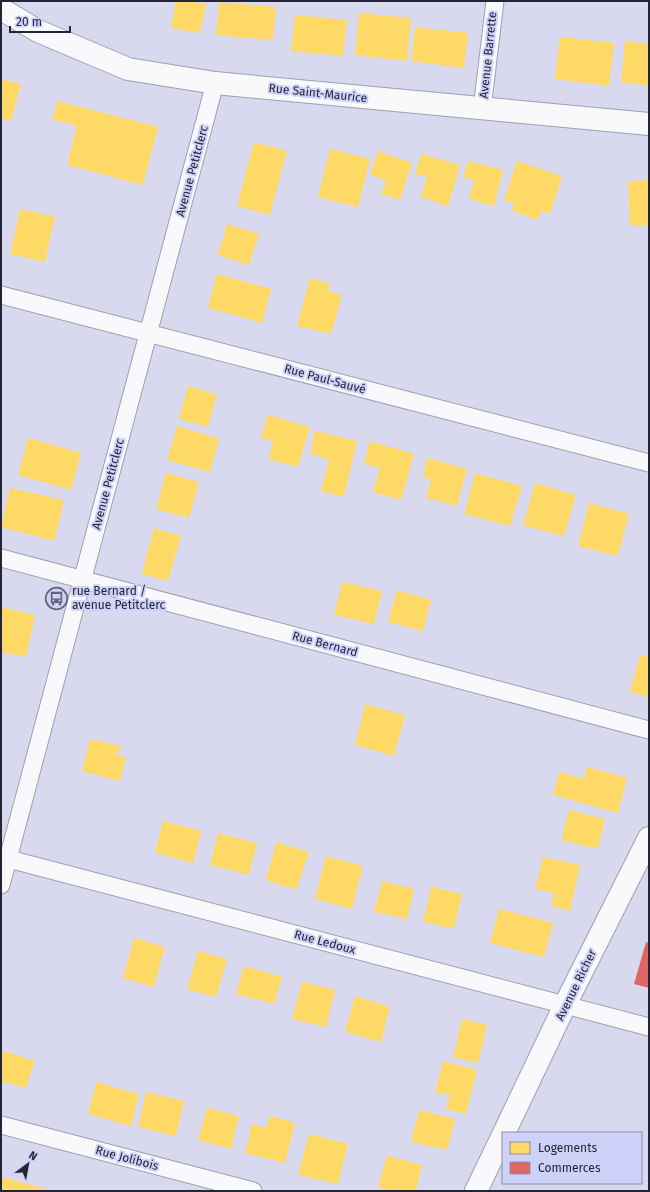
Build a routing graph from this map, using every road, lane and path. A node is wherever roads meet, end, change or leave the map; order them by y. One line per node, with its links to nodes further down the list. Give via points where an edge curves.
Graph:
1 (495, 1): 4 (street, Avenue Barrette)
2 (1, 9): 3 (street, Rue Saint-Maurice, via 38,31 128,69)
3 (215, 83): 4 (street, Rue Saint-Maurice); 7 (street, Avenue Petitclerc)
4 (482, 109): 5 (street, Rue Saint-Maurice)
5 (649, 124)
6 (1, 295): 7 (street, Rue Paul-Sauvé)
7 (148, 333): 8 (street, Rue Paul-Sauvé); 10 (street, Avenue Petitclerc)
8 (649, 463)
9 (1, 558): 10 (street, Rue Bernard)
10 (83, 579): 11 (street, Rue Bernard); 13 (street, Avenue Petitclerc)
11 (649, 730)
12 (649, 838): 15 (street, Avenue Richer)
13 (5, 857): 14 (street, Avenue Petitclerc); 15 (street, Rue Ledoux)
14 (1, 885)
15 (566, 1005): 16 (street, Rue Ledoux); 18 (street, Avenue Richer)
16 (649, 1027)
17 (1, 1125): 20 (street, Rue Jolibois)
18 (504, 1132)
19 (502, 1136): 21 (street, Avenue Richer)
20 (253, 1191)
21 (476, 1191)

